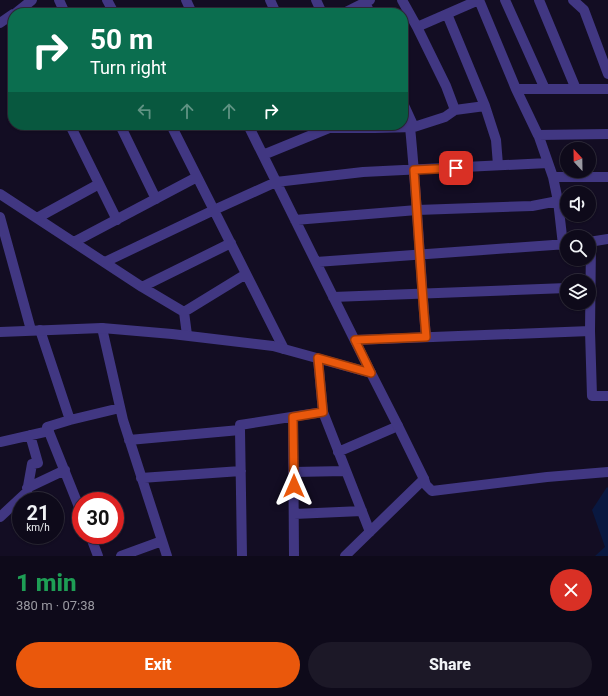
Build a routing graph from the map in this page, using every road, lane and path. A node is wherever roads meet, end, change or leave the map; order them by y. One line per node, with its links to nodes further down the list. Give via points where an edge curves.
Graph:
1 (32, 0): 7 (street)
2 (479, 0): 9 (street); 13 (street)
3 (505, 0): 14 (street)
4 (539, 0): 15 (street)
5 (573, 0): 12 (street, via 584,10)
6 (368, 1): 8 (street)
7 (22, 8)
8 (354, 8)
9 (447, 14): 11 (street); 17 (street)
10 (408, 20): 11 (street)
11 (417, 27): 18 (street)
12 (608, 74)
13 (516, 89): 14 (street); 27 (street)
14 (545, 89): 15 (street)
15 (576, 89): 16 (street)
16 (608, 90)
17 (485, 106): 18 (street); 31 (street, via 496,140)
18 (455, 110): 21 (street, via 445,118)
19 (408, 116): 21 (street)
20 (408, 127): 21 (street)
21 (412, 127): 32 (street)
22 (72, 130): 37 (street)
23 (122, 130): 39 (street)
24 (174, 130): 34 (street)
25 (250, 130): 29 (street)
26 (319, 130): 29 (street)
27 (538, 134): 28 (street); 30 (street)
28 (608, 134)
29 (263, 156): 36 (street)
30 (548, 163): 31 (street); 35 (street)
31 (498, 165): 32 (street)
32 (414, 170): 36 (street, via 363,172); 42 (street)
33 (608, 176): 35 (street)
34 (197, 177): 39 (street); 41 (street)
35 (553, 177): 40 (street)
36 (276, 182): 41 (street); 46 (street)
37 (99, 184): 44 (street); 45 (street)
38 (0, 194): 44 (street)
39 (156, 199): 45 (street)
40 (558, 201): 42 (street, via 532,206); 47 (street)
41 (214, 210): 51 (street); 54 (street)
42 (417, 210): 46 (street); 53 (street)
43 (0, 217): 64 (street)
44 (37, 218): 50 (street)
45 (117, 220): 50 (street)
46 (295, 220): 55 (street)
47 (563, 230)
48 (608, 239): 49 (street)
49 (596, 241)
50 (74, 242): 54 (street)
51 (231, 243): 56 (street); 57 (street)
52 (560, 245): 53 (street)
53 (419, 255): 55 (street); 59 (street)
54 (105, 262): 57 (street)
55 (316, 262): 60 (street)
56 (246, 274): 62 (street); 70 (street)
57 (142, 287): 62 (street)
58 (560, 288): 59 (street)
59 (422, 294): 60 (street); 68 (street)
60 (334, 297): 69 (street)
61 (590, 310): 65 (street)
62 (184, 312): 67 (street)
63 (102, 328): 64 (street); 67 (street); 74 (street)
64 (36, 330): 66 (street); 77 (street)
65 (590, 331): 68 (street); 73 (street, via 592,396)
66 (0, 332)
67 (187, 336): 70 (street)
68 (426, 337): 69 (street)
69 (355, 340): 72 (street)
70 (284, 349): 71 (street)
71 (318, 358): 72 (street); 75 (street)
72 (371, 373): 78 (street)
73 (608, 396)
74 (120, 408): 77 (street); 82 (street)
75 (323, 412): 76 (street); 84 (street)
76 (293, 417): 79 (street, via 240,425); 87 (street)
77 (70, 420): 80 (street, via 47,427)
78 (398, 426): 84 (street); 91 (street)
79 (240, 430): 82 (street); 86 (street)
80 (49, 431): 81 (street); 85 (street)
81 (30, 435): 83 (street); 92 (street, via 38,463 32,464)
82 (129, 440): 90 (street)
83 (0, 442)
84 (338, 452): 88 (street)
85 (64, 470): 92 (street); 93 (street)
86 (241, 471): 90 (street); 103 (street)
87 (293, 472): 88 (street); 95 (street)
88 (346, 472): 94 (street)
89 (608, 472): 91 (street, via 432,491)
90 (142, 478): 98 (street)
91 (424, 479): 97 (street)
92 (27, 488): 96 (street, via 27,492)
93 (73, 492)
94 (362, 511): 95 (street); 97 (street)
95 (294, 514): 104 (street)
96 (0, 517)
97 (370, 532): 105 (street)
98 (162, 541): 101 (street); 102 (street)
99 (93, 544): 100 (street)
100 (98, 556)
101 (121, 556)
102 (167, 556)
103 (242, 556)
104 (294, 556)
105 (345, 556)

